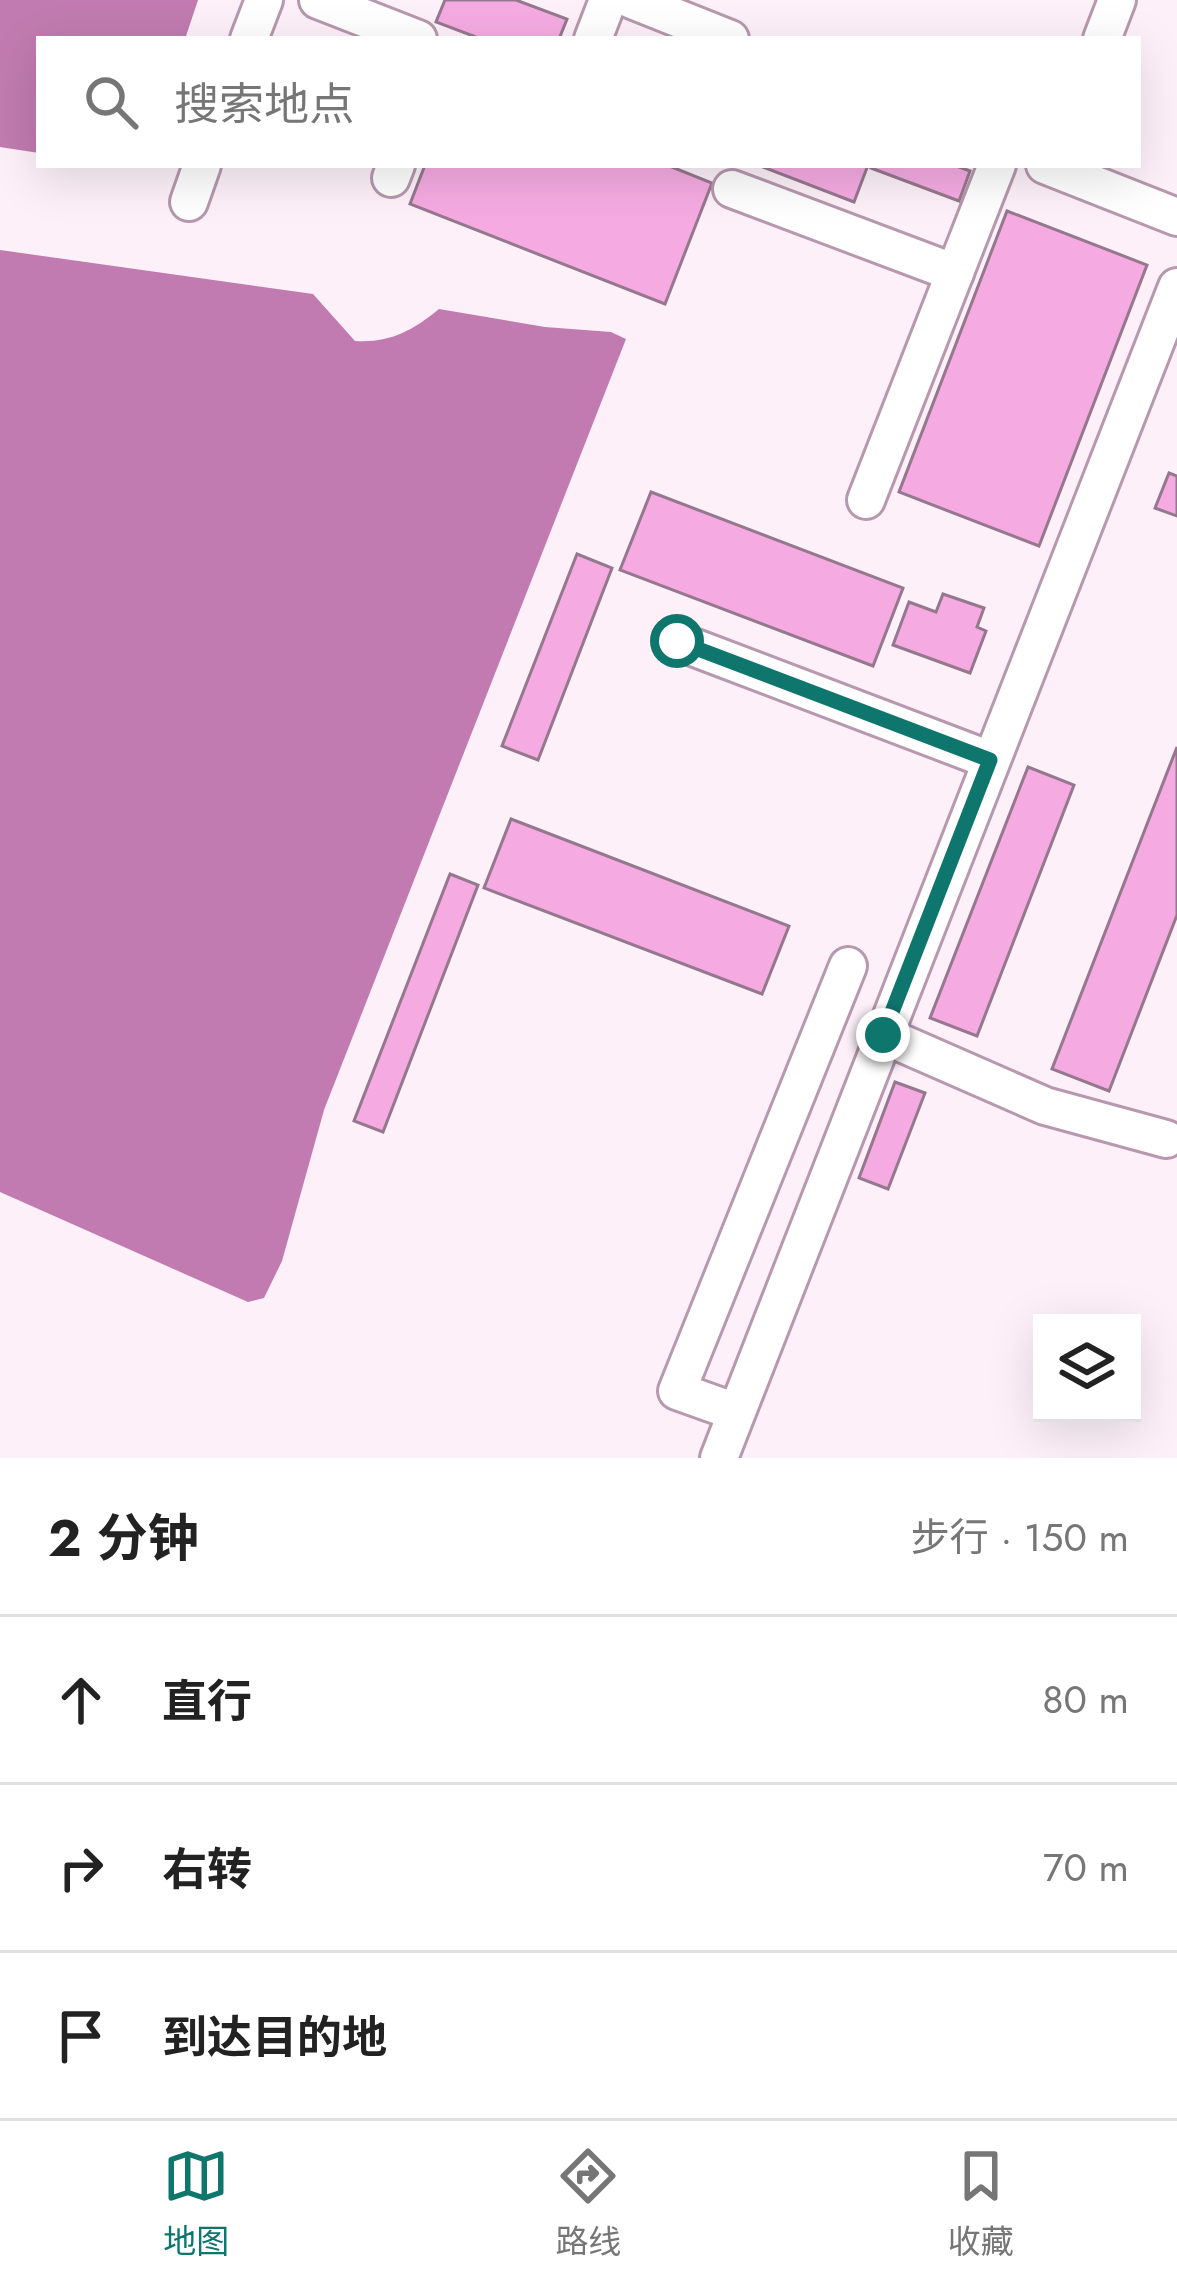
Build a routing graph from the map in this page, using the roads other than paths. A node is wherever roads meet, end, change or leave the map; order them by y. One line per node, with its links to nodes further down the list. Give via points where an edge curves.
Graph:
1 (264, 0): 6 (street)
2 (318, 0): 7 (street)
3 (608, 0): 8 (street)
4 (632, 0): 9 (street)
5 (1117, 0): 10 (street)
6 (250, 36)
7 (410, 36)
8 (594, 36)
9 (722, 36)
10 (1103, 36)
11 (201, 168): 15 (street)
12 (996, 168): 17 (street)
13 (1055, 168): 16 (street)
14 (732, 189): 17 (street)
15 (189, 202)
16 (1177, 217)
17 (955, 273): 19 (street)
18 (1177, 286): 21 (street)
19 (866, 500)
20 (677, 641): 21 (street)
21 (990, 760): 23 (street)
22 (848, 966): 25 (street, via 677,1391)
23 (883, 1035): 24 (street, via 1046,1106); 25 (street)
24 (1166, 1139)
25 (736, 1412): 26 (street)
26 (718, 1458)

